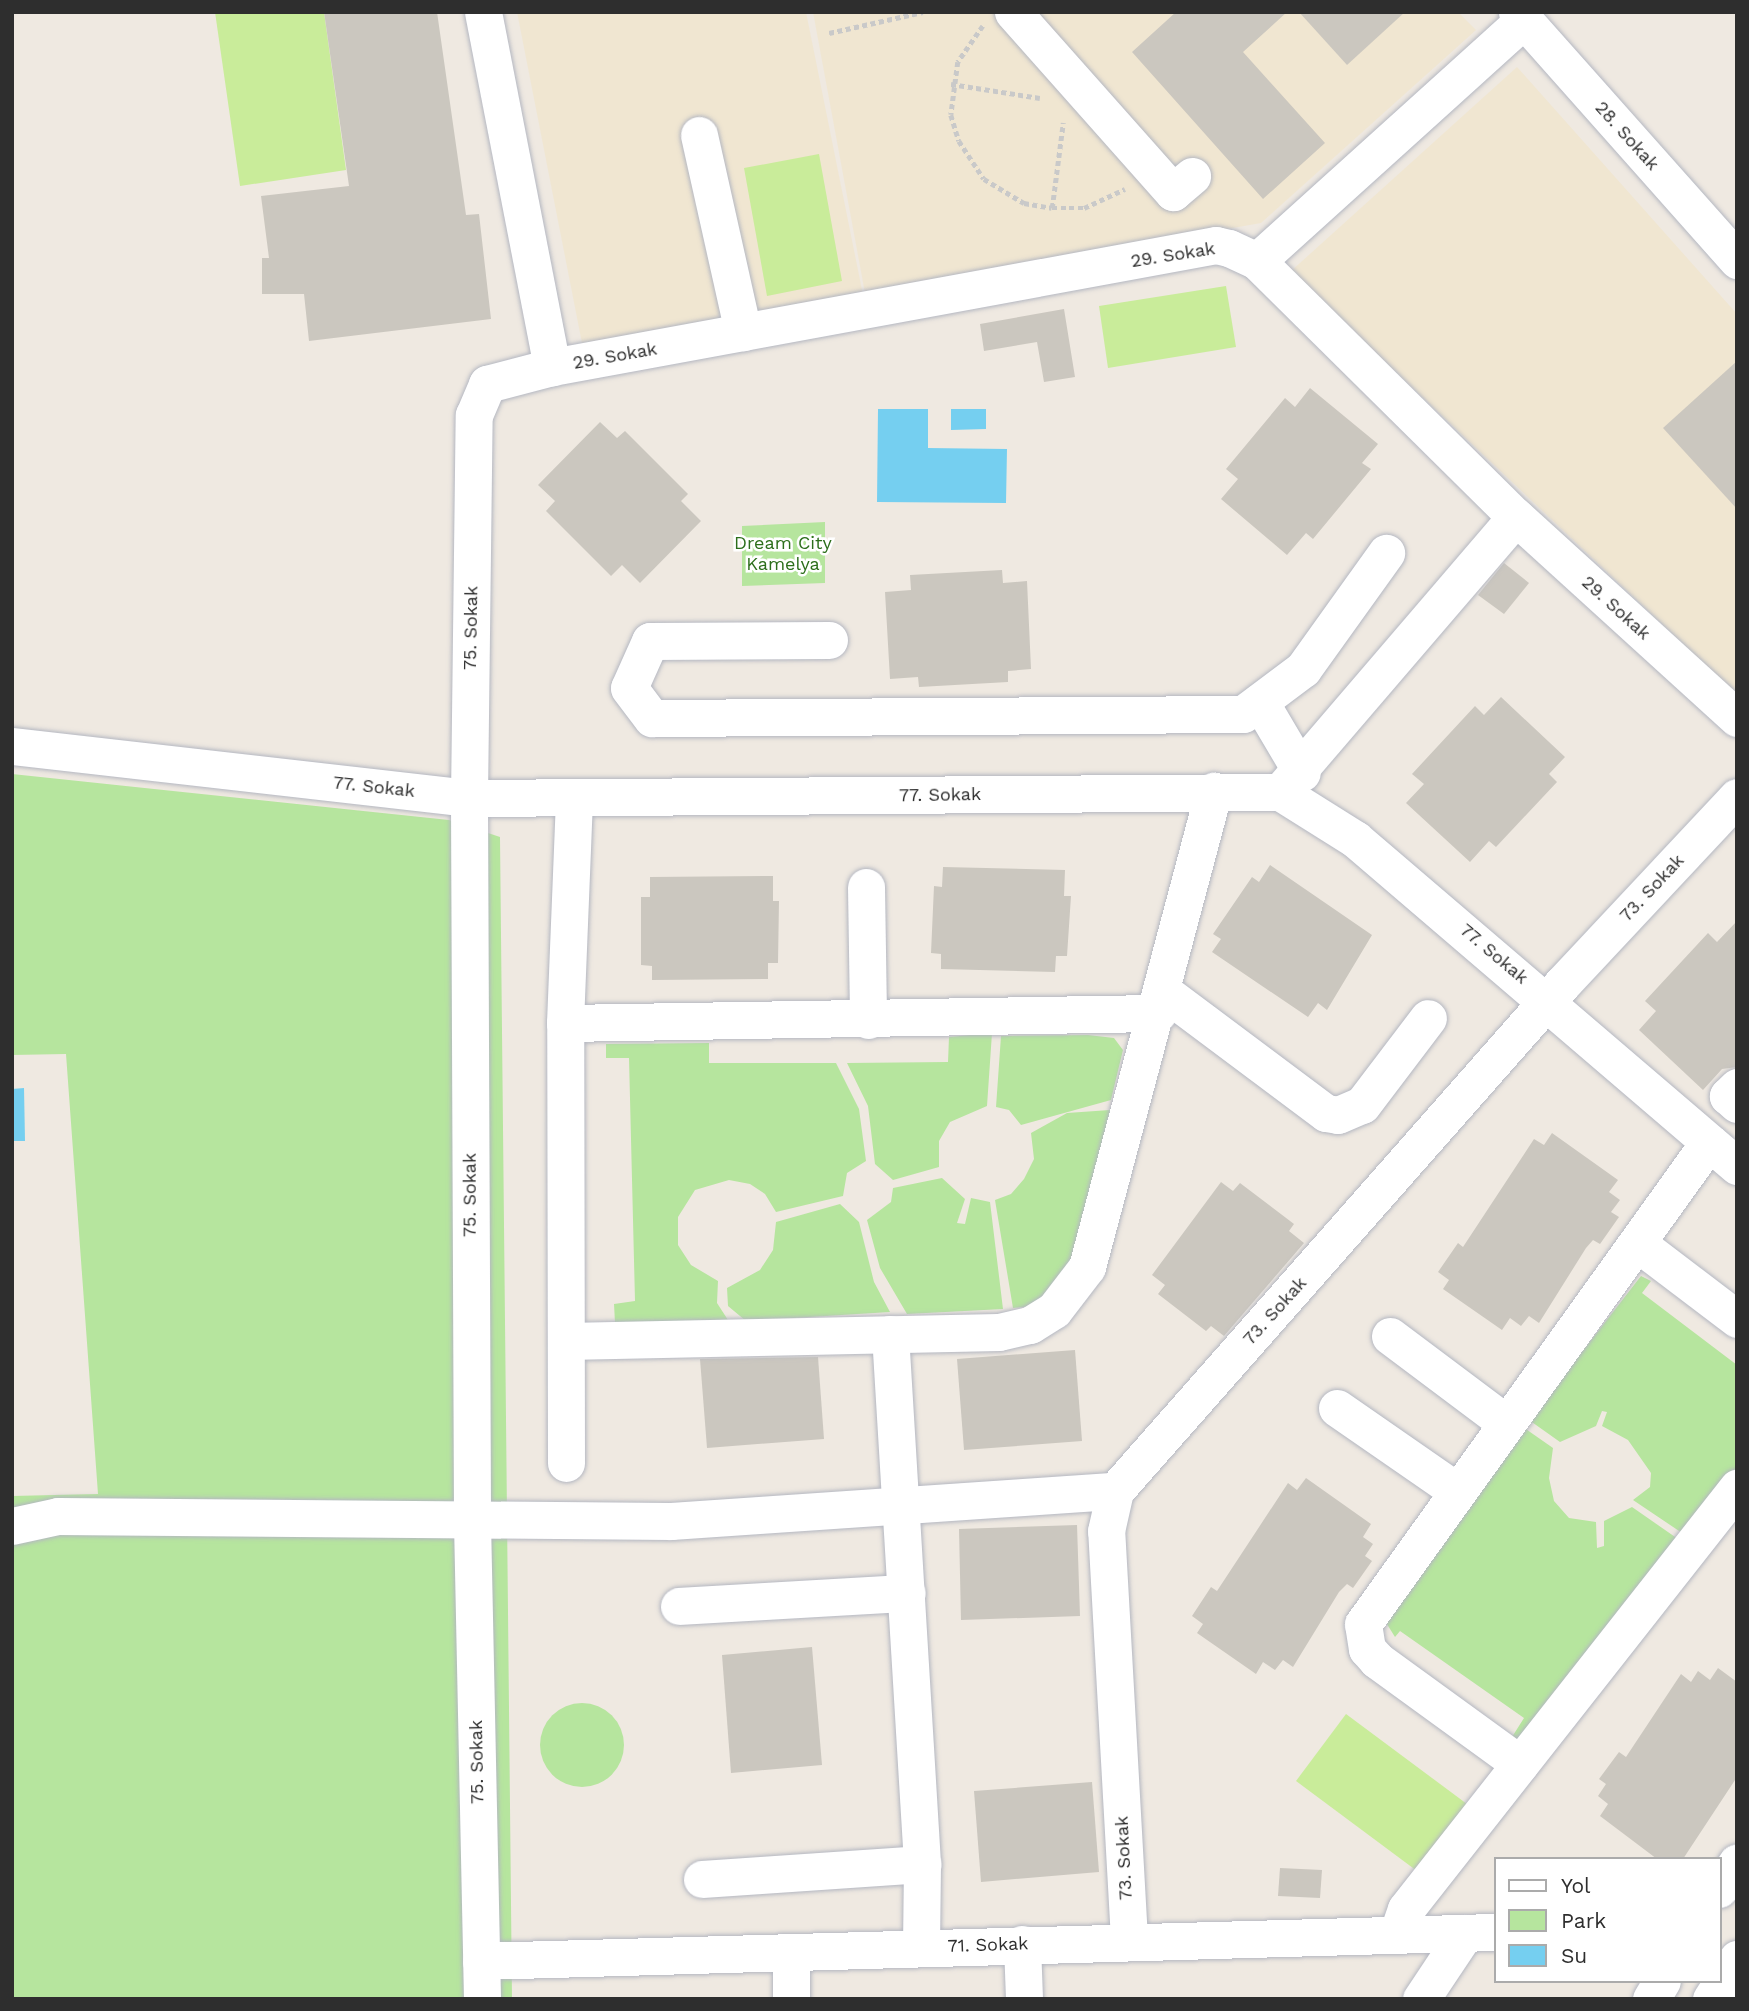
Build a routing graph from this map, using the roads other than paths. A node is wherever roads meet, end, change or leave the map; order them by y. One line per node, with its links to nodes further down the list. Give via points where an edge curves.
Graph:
1 (483, 12): 9 (street)
2 (1001, 15): 5 (street, via 1081,104 1173,192)
3 (1520, 16): 6 (street, 28. Sokak); 7 (street)
4 (699, 135): 8 (street)
5 (1192, 176)
6 (1737, 260)
7 (1257, 261): 8 (street, 29. Sokak, via 1216,246); 11 (street, 29. Sokak)
8 (743, 332): 9 (street, 29. Sokak)
9 (552, 367): 10 (street, 29. Sokak, via 498,379)
10 (480, 392): 19 (street, 75. Sokak, via 474,415)
11 (1516, 517): 15 (street, 29. Sokak); 17 (street)
12 (1386, 553): 14 (street, via 1303,669)
13 (829, 640): 14 (street, via 650,641 629,688 652,718 1243,714)
14 (1260, 702): 17 (street)
15 (1737, 718)
16 (12, 746): 19 (street, 77. Sokak)
17 (1291, 783): 18 (street, 77. Sokak); 23 (street, 77. Sokak)
18 (1214, 792): 21 (street, 77. Sokak); 24 (street)
19 (469, 797): 21 (street, 77. Sokak); 44 (street, 75. Sokak)
20 (1737, 797): 23 (street, 73. Sokak)
21 (575, 799): 27 (street)
22 (866, 887): 26 (street)
23 (1549, 1000): 30 (street, 77. Sokak); 41 (street, 73. Sokak)
24 (1161, 1002): 25 (street, via 1326,1113 1338,1115 1362,1105); 26 (street); 34 (street, via 1087,1267 1067,1296 1042,1320 1015,1329)
25 (1428, 1018)
26 (868, 1020): 27 (street)
27 (565, 1023): 36 (street)
28 (1737, 1087): 29 (street, via 1728,1096)
29 (1737, 1104)
30 (1709, 1142): 31 (street, 77. Sokak); 32 (street)
31 (1737, 1166)
32 (1637, 1242): 33 (street); 38 (street)
33 (1737, 1319)
34 (890, 1334): 36 (street); 43 (street)
35 (1390, 1336): 38 (street)
36 (566, 1342): 39 (street)
37 (1337, 1408): 42 (street)
38 (1506, 1423): 42 (street)
39 (566, 1463)
40 (1737, 1488): 48 (street)
41 (1115, 1491): 43 (street); 56 (street, 73. Sokak, via 1106,1531)
42 (1457, 1491): 48 (street, via 1367,1616 1363,1636 1377,1660)
43 (898, 1507): 44 (street, via 671,1521); 46 (street)
44 (472, 1517): 45 (street, via 58,1516); 62 (street, 75. Sokak)
45 (12, 1526)
46 (907, 1593): 47 (street); 50 (street)
47 (679, 1606)
48 (1520, 1764): 53 (street, via 1406,1909)
49 (1737, 1862): 52 (street)
50 (922, 1864): 51 (street); 59 (street)
51 (702, 1879)
52 (1721, 1886)
53 (1398, 1932): 54 (street, 71. Sokak); 56 (street, 71. Sokak)
54 (1480, 1933): 67 (street)
55 (1721, 1937): 58 (street)
56 (1129, 1940): 57 (street, 71. Sokak)
57 (1022, 1944): 59 (street, 71. Sokak); 66 (street)
58 (1737, 1945)
59 (920, 1947): 60 (street, 71. Sokak)
60 (791, 1952): 62 (street, 71. Sokak); 65 (street)
61 (1737, 1959): 69 (street)
62 (481, 1962): 64 (street, 75. Sokak)
63 (1661, 1983): 68 (street)
64 (482, 1999)
65 (792, 1999)
66 (1024, 1999)
67 (1421, 1999)
68 (1651, 1999)
69 (1711, 1999)

